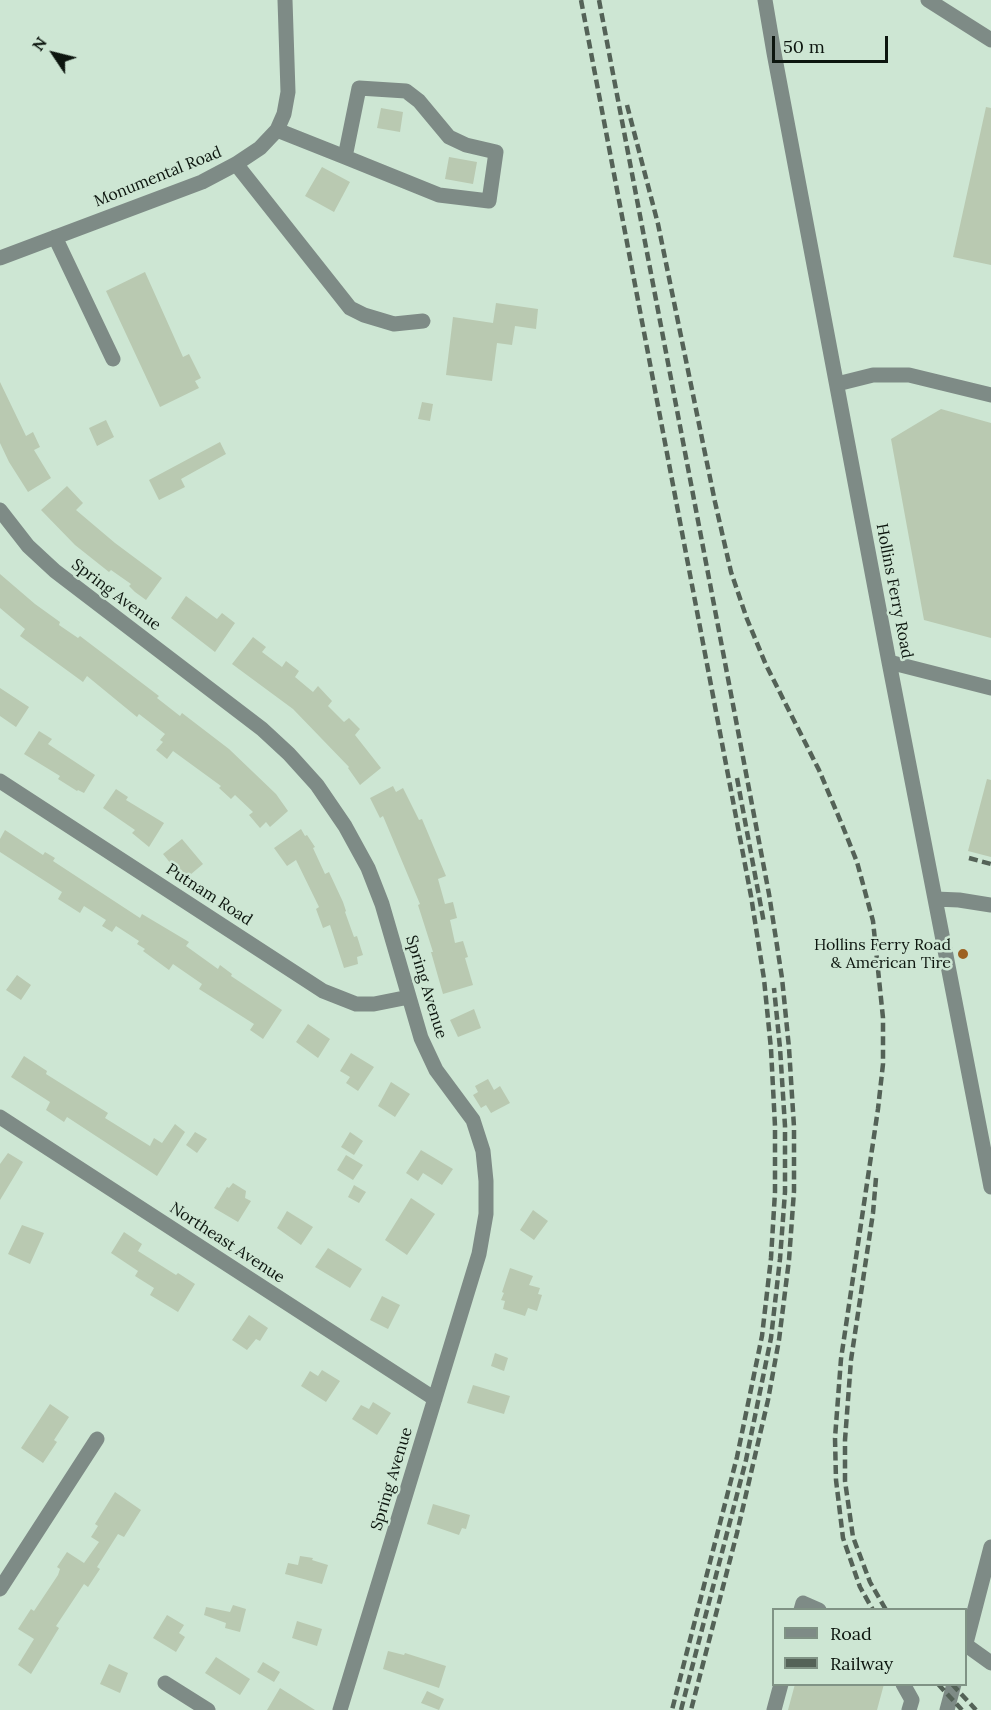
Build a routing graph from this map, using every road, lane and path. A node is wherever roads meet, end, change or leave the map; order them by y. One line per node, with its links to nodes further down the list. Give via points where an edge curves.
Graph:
1 (765, 0): 12 (street, Hollins Ferry Road)
2 (928, 0): 4 (street)
3 (285, 7): 5 (street, Monumental Road, via 288,92)
4 (991, 40)
5 (277, 130): 6 (street); 7 (street, Monumental Road, via 260,148)
6 (345, 157): 6 (street, via 439,195 489,201 495,152 448,137 406,91 359,88)
7 (236, 164): 8 (street, Monumental Road, via 202,182); 10 (street, via 350,308 394,324)
8 (55, 237): 9 (street, Monumental Road); 11 (street)
9 (0, 258)
10 (423, 321)
11 (113, 359)
12 (837, 384): 13 (street, via 873,375 909,375); 15 (street, Hollins Ferry Road)
13 (991, 395)
14 (0, 510): 20 (street, Spring Avenue, via 28,546 55,571 262,729 317,785 368,868)
15 (889, 662): 16 (street); 18 (street, Hollins Ferry Road)
16 (991, 688)
17 (0, 781): 20 (street, Putnam Road, via 323,991 356,1004)
18 (935, 899): 19 (street); 22 (street, Hollins Ferry Road)
19 (991, 905)
20 (409, 997): 23 (street, Spring Avenue, via 436,1070 473,1120 483,1151 486,1181 486,1214 479,1254)
21 (0, 1117): 23 (street, Northeast Avenue)
22 (991, 1187)
23 (435, 1399): 37 (street, Spring Avenue)
24 (97, 1439): 26 (street)
25 (991, 1547): 29 (street)
26 (0, 1589)
27 (802, 1608): 28 (street, via 803,1603)
28 (814, 1608)
29 (967, 1640)
30 (967, 1645): 31 (street)
31 (991, 1663)
32 (165, 1683): 36 (street)
33 (780, 1686): 38 (street)
34 (904, 1686): 39 (street, via 912,1700)
35 (953, 1686): 40 (street)
36 (208, 1710)
37 (339, 1710)
38 (774, 1710)
39 (909, 1710)
40 (947, 1710)

